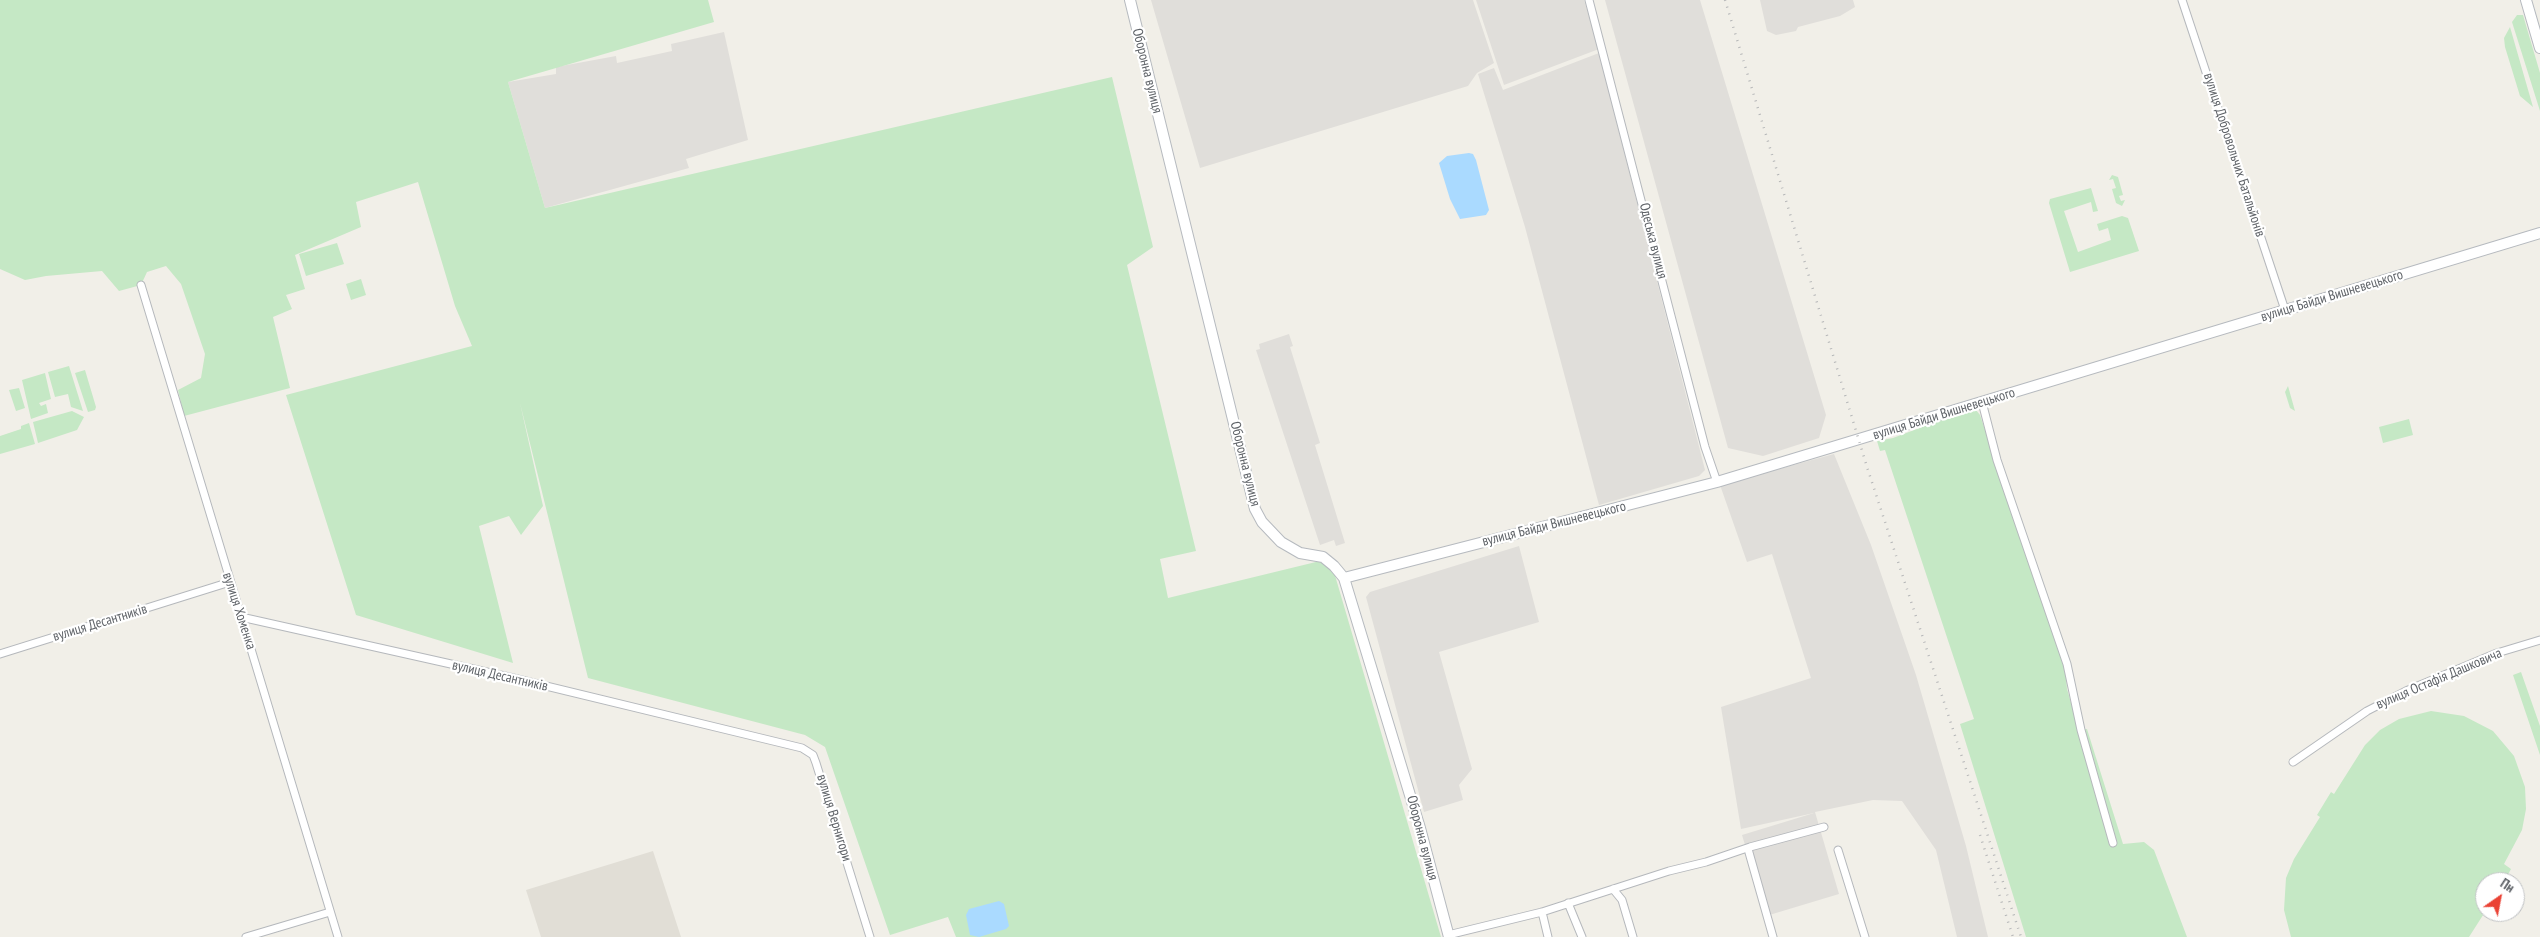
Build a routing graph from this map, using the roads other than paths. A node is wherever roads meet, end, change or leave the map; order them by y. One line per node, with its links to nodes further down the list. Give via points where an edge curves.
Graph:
1 (1130, 0): 11 (street, Оборонна вулиця, via 1255,509 1281,542 1300,553 1322,557)
2 (1589, 0): 10 (street, Одеська вулиця, via 1705,447)
3 (2182, 0): 8 (street, вулиця Добровольчих Батальйонів)
4 (2526, 0): 5 (street)
5 (2540, 48)
6 (2540, 233): 8 (street, вулиця Байди Вишневецького)
7 (141, 285): 12 (street, вулиця Хоменка)
8 (2285, 310): 9 (street, вулиця Байди Вишневецького)
9 (1982, 402): 10 (street, вулиця Байди Вишневецького); 19 (street, via 1997,460 2066,664)
10 (1717, 482): 11 (street, вулиця Байди Вишневецького)
11 (1344, 578): 26 (street, Оборонна вулиця, via 1420,828)
12 (230, 582): 13 (street, вулиця Хоменка); 15 (street, вулиця Десантників)
13 (241, 617): 16 (street, вулиця Десантників); 24 (street, вулиця Хоменка)
14 (2540, 640): 17 (street, вулиця Остафія Дашковича, via 2497,653 2406,691 2367,711)
15 (0, 654)
16 (759, 736): 29 (street, вулиця Вернигори, via 796,745 813,756)
17 (2294, 762)
18 (1824, 827): 20 (street)
19 (2113, 842)
20 (1748, 849): 22 (street); 33 (street)
21 (1838, 850): 34 (street)
22 (1613, 889): 23 (street); 32 (street, via 1622,900)
23 (1568, 903): 25 (street); 31 (street)
24 (330, 912): 27 (street); 28 (street, вулиця Хоменка)
25 (1542, 912): 26 (street); 30 (street)
26 (1448, 936)
27 (246, 937)
28 (338, 937)
29 (870, 937)
30 (1548, 937)
31 (1582, 937)
32 (1633, 937)
33 (1773, 937)
34 (1865, 937)

